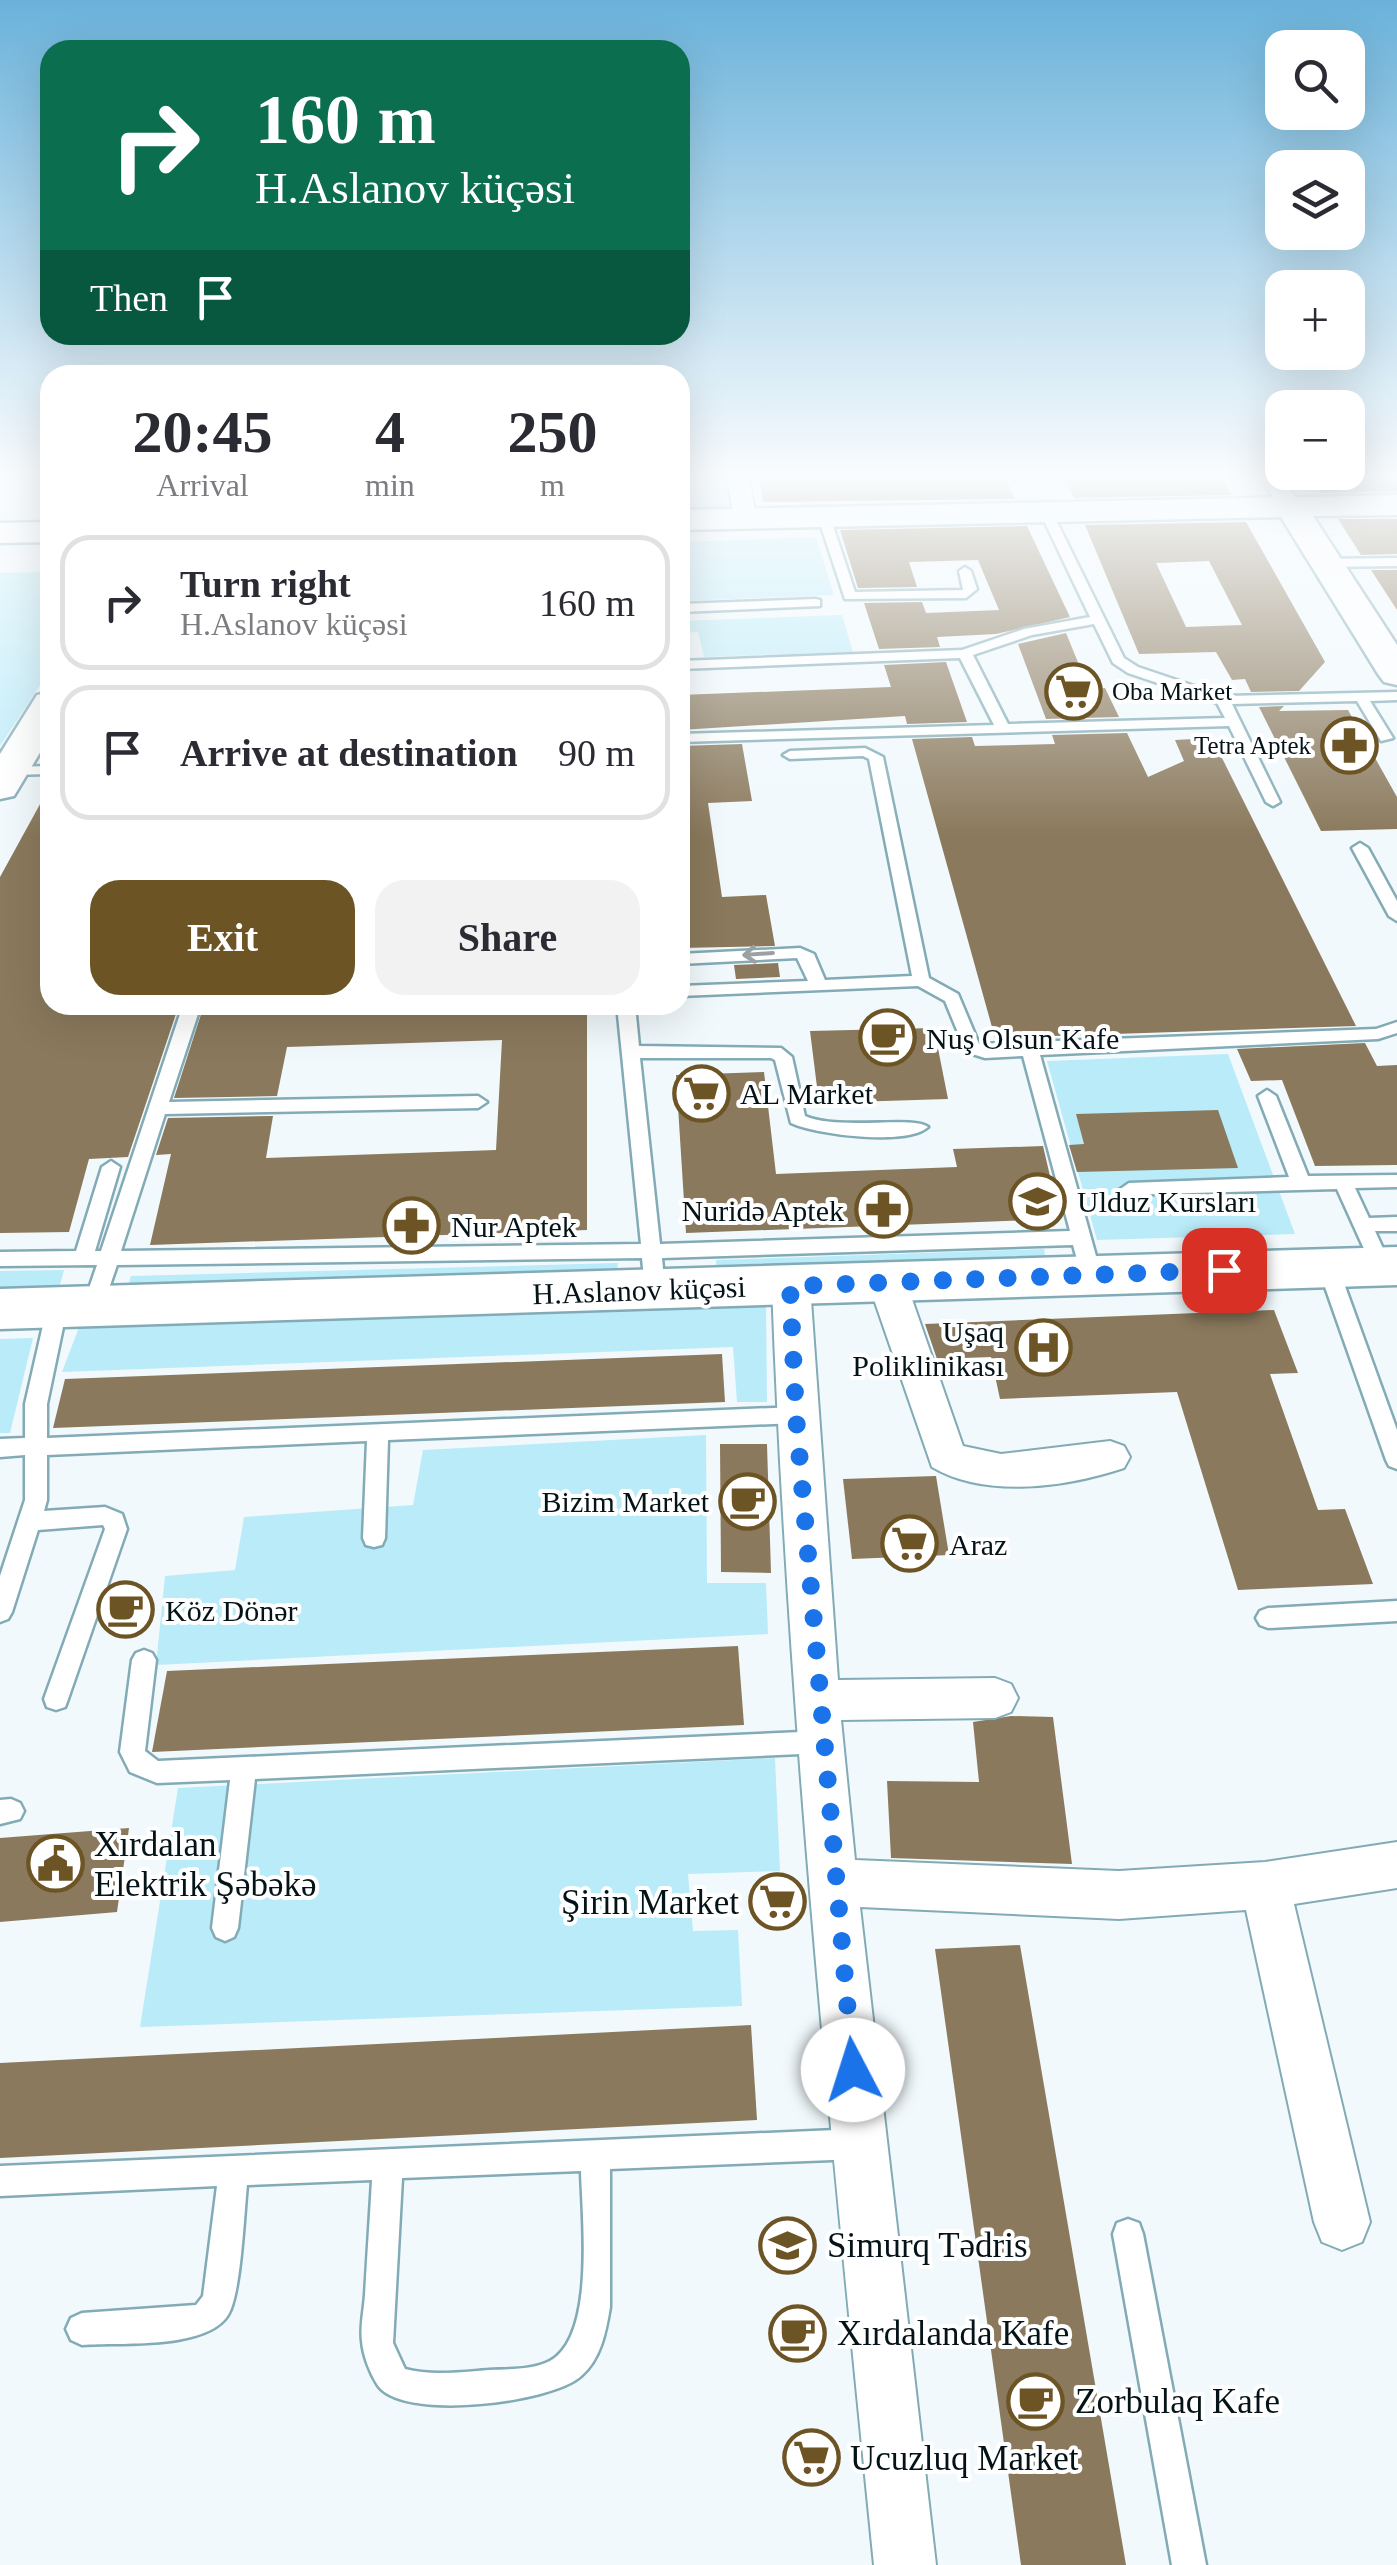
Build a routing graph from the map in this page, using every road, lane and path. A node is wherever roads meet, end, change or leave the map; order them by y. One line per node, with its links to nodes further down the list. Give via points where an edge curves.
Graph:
1 (1087, 597): 5 (lane)
2 (1347, 597): 8 (street)
3 (814, 604): 4 (lane)
4 (690, 608)
5 (1098, 619): 6 (lane); 11 (lane, via 1123,664)
6 (963, 654): 7 (lane); 14 (lane)
7 (690, 665)
8 (1397, 674)
9 (1361, 696): 10 (lane); 11 (lane); 16 (lane)
10 (1397, 696)
11 (1223, 700): 13 (lane)
12 (40, 720): 19 (street)
13 (1234, 722): 14 (lane); 20 (lane)
14 (1002, 728): 15 (lane)
15 (690, 738)
16 (1386, 738)
17 (790, 755): 25 (lane, via 876,757)
18 (40, 772): 19 (lane)
19 (5, 779)
20 (1273, 802)
21 (1360, 848): 22 (lane)
22 (1392, 897): 23 (lane)
23 (1397, 916)
24 (690, 958): 26 (lane, one-way to 24, via 800,953)
25 (921, 982): 26 (lane); 31 (lane, via 952,998 972,1048)
26 (818, 984): 27 (lane)
27 (690, 990)
28 (189, 1015): 35 (lane)
29 (627, 1015): 32 (lane)
30 (1397, 1026): 31 (lane, via 1378,1034)
31 (1030, 1050): 43 (lane)
32 (630, 1052): 36 (lane, via 775,1052 783,1057 798,1120 833,1130); 46 (lane)
33 (1266, 1096): 38 (lane)
34 (478, 1102): 35 (lane)
35 (159, 1108): 48 (lane)
36 (919, 1127)
37 (111, 1167): 48 (lane)
38 (1302, 1182): 39 (lane); 41 (lane)
39 (1343, 1182): 40 (lane); 42 (lane)
40 (1397, 1182)
41 (1129, 1190)
42 (1384, 1245): 45 (street, H.Aslanov küçəsi)
43 (1086, 1256): 45 (street, H.Aslanov küçəsi); 46 (lane); 47 (street, H.Aslanov küçəsi)
44 (0, 1259): 48 (lane)
45 (1328, 1267): 56 (lane)
46 (653, 1270): 48 (street, H.Aslanov küçəsi); 49 (street, H.Aslanov küçəsi)
47 (887, 1282): 49 (street, H.Aslanov küçəsi); 55 (street, via 946,1456 960,1468 984,1472)
48 (86, 1283): 50 (street, H.Aslanov küçəsi); 53 (lane, via 36,1404)
49 (790, 1286): 51 (street)
50 (0, 1309)
51 (796, 1416): 52 (lane); 65 (street)
52 (378, 1432): 53 (lane); 58 (lane)
53 (34, 1447): 54 (lane); 57 (lane, via 38,1472)
54 (0, 1448)
55 (1110, 1457)
56 (1397, 1460)
57 (18, 1535): 60 (lane); 64 (lane, via 105,1516 114,1520)
58 (374, 1538)
59 (1397, 1611): 61 (lane)
60 (0, 1612)
61 (1268, 1618)
62 (144, 1660): 66 (lane, via 132,1752 139,1764 158,1772)
63 (995, 1698): 65 (street)
64 (56, 1699)
65 (821, 1721): 66 (lane); 68 (street)
66 (244, 1769): 70 (lane)
67 (1397, 1865): 69 (street)
68 (836, 1883): 69 (street, via 1119,1895); 71 (street)
69 (1264, 1885): 76 (street)
70 (224, 1928)
71 (860, 2144): 72 (lane); 79 (street)
72 (595, 2153): 73 (lane); 73 (lane, via 594,2316 573,2365 544,2379 418,2388 398,2384 378,2343)
73 (388, 2162): 74 (lane)
74 (234, 2170): 75 (lane); 78 (lane, via 218,2302 207,2316 191,2323)
75 (0, 2181)
76 (1342, 2222)
77 (1128, 2234): 80 (lane)
78 (82, 2328)
79 (905, 2565)
80 (1189, 2565)

